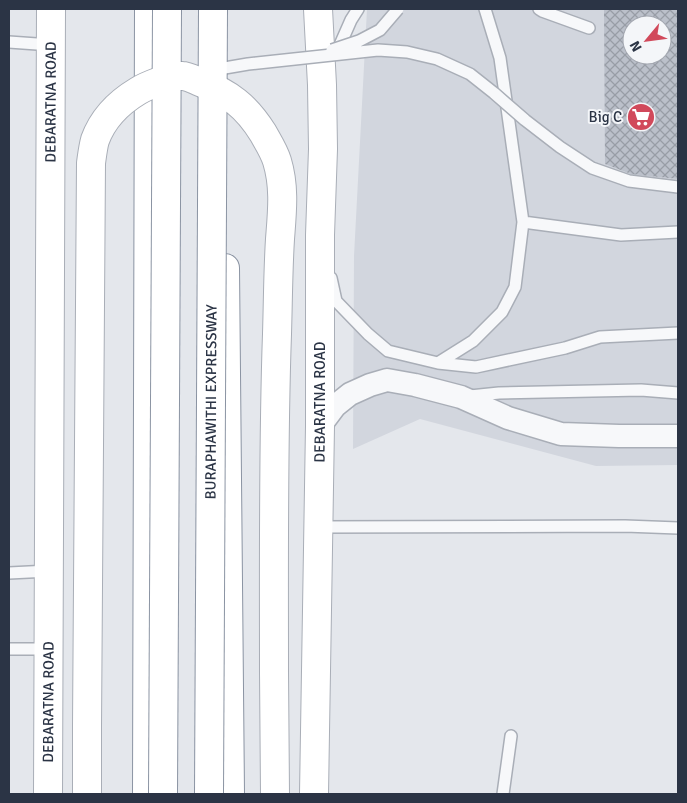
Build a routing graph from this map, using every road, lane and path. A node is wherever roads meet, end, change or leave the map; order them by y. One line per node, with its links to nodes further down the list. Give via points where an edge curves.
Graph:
1 (51, 9): 13 (main road, DEBARATNA ROAD)
2 (149, 9): 36 (main road)
3 (167, 9): 37 (main road, bridge)
4 (213, 9): 38 (main road, BURAPHAWITHI EXPRESSWAY, bridge)
5 (225, 9): 39 (main road)
6 (358, 9): 16 (lane)
7 (398, 9): 14 (lane, bridge, via 380,30 359,41)
8 (485, 9): 18 (lane, via 500,58)
9 (539, 9): 11 (lane)
10 (319, 12): 16 (main road, DEBARATNA ROAD)
11 (589, 28)
12 (9, 42): 13 (lane)
13 (51, 45): 29 (main road, DEBARATNA ROAD)
14 (308, 57): 15 (lane, bridge); 17 (lane, bridge, via 378,50 436,59 470,74 560,147 592,168 629,181)
15 (182, 76): 35 (main road, bridge, via 142,88 113,110 102,125 91,163); 40 (main road, bridge, via 215,88 244,107 269,142 282,184 275,401)
16 (322, 85): 20 (main road, DEBARATNA ROAD)
17 (678, 187)
18 (523, 222): 19 (lane, via 621,234); 22 (lane, via 515,287 502,312 473,341)
19 (678, 232)
20 (320, 235): 22 (lane, via 336,301 388,351); 25 (main road, DEBARATNA ROAD)
21 (678, 333): 22 (lane, via 600,337 476,367)
22 (438, 363)
23 (678, 393): 24 (lane, via 641,390)
24 (461, 397): 25 (street, via 387,380 350,394); 26 (street, via 508,418 561,434)
25 (320, 426): 27 (main road, DEBARATNA ROAD)
26 (678, 436)
27 (319, 527): 28 (lane); 41 (main road, DEBARATNA ROAD)
28 (678, 528)
29 (49, 571): 30 (lane); 32 (main road, DEBARATNA ROAD)
30 (9, 573)
31 (9, 649): 32 (lane)
32 (49, 649): 34 (main road, DEBARATNA ROAD)
33 (511, 736): 42 (lane)
34 (48, 794)
35 (87, 794)
36 (147, 794)
37 (163, 794)
38 (208, 794)
39 (230, 794)
40 (275, 794)
41 (314, 794)
42 (503, 794)

